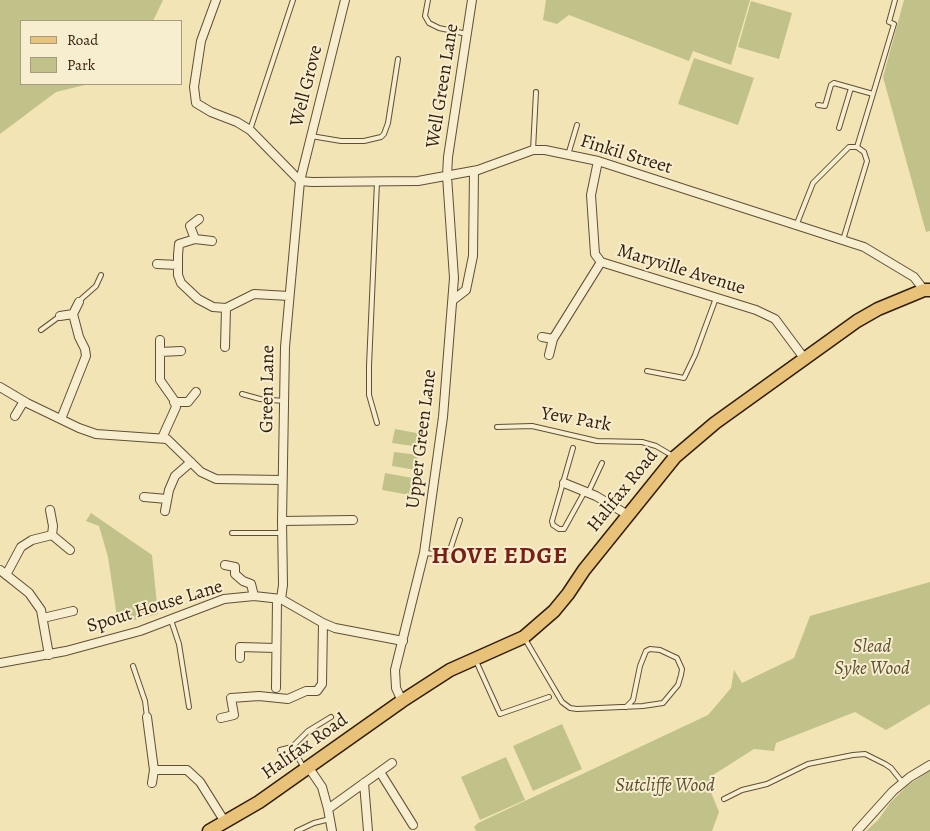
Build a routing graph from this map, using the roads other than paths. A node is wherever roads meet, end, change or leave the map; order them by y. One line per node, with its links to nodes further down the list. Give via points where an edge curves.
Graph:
1 (216, 0): 15 (street, via 201,41 194,87 196,103)
2 (293, 0): 15 (lane)
3 (346, 0): 16 (street, Well Grove)
4 (428, 0): 7 (lane, via 425,16 429,23)
5 (472, 0): 7 (street, Well Green Lane)
6 (895, 0): 11 (lane, via 889,22 894,24)
7 (467, 34): 22 (street, Well Green Lane)
8 (398, 59): 16 (lane, via 388,123 381,137 341,141)
9 (851, 88): 11 (lane); 12 (lane, via 834,83 825,106); 14 (lane)
10 (536, 92): 18 (lane)
11 (873, 94): 17 (lane)
12 (818, 104)
13 (577, 125): 19 (lane)
14 (839, 128)
15 (250, 130): 23 (street)
16 (311, 136): 23 (street, Well Grove)
17 (857, 147): 26 (lane, via 849,146 813,183); 28 (lane, via 864,152 867,161)
18 (533, 150): 19 (street, Finkil Street); 21 (street, Finkil Street)
19 (568, 155): 20 (street, Finkil Street)
20 (598, 161): 26 (street, Finkil Street); 30 (street, Maryville Avenue, via 591,195 595,254)
21 (474, 171): 22 (street, Finkil Street); 37 (street, via 473,256 466,290)
22 (447, 176): 24 (street, Finkil Street, via 418,181); 37 (street, Upper Green Lane)
23 (300, 181): 24 (street, Finkil Street); 35 (street, Green Lane)
24 (377, 182): 62 (lane, via 369,366 369,395)
25 (199, 219): 27 (street, via 190,226)
26 (796, 226): 28 (street, Finkil Street)
27 (195, 239): 29 (street); 32 (street, via 179,244)
28 (843, 241): 34 (street, Finkil Street, via 864,247 914,277)
29 (212, 242)
30 (601, 262): 36 (street, Maryville Avenue); 44 (street)
31 (157, 264): 32 (street)
32 (178, 265): 39 (street, via 181,282 198,299 212,307)
33 (101, 275): 38 (lane, via 96,286)
34 (927, 290): 50 (main road, Halifax Road, via 878,309)
35 (289, 296): 39 (street, via 254,294); 55 (street, Green Lane, via 284,347)
36 (716, 298): 50 (street, Maryville Avenue, via 775,319); 51 (lane, via 684,378)
37 (453, 300): 84 (street, Upper Green Lane, via 443,417)
38 (79, 302): 40 (street)
39 (226, 308): 46 (street)
40 (73, 314): 41 (street); 61 (street, via 86,356)
41 (60, 316): 42 (lane)
42 (41, 330)
43 (542, 337): 44 (street)
44 (553, 339): 49 (street)
45 (160, 340): 48 (street)
46 (225, 347)
47 (181, 351): 48 (street)
48 (160, 352): 57 (street, via 160,380)
49 (549, 355)
50 (804, 358): 66 (main road, Halifax Road)
51 (647, 371)
52 (0, 387): 56 (street)
53 (196, 392): 58 (street)
54 (242, 394): 55 (lane, via 260,400)
55 (284, 401): 69 (street, Green Lane)
56 (24, 402): 60 (street); 61 (street)
57 (174, 402): 58 (street); 64 (street, via 176,407)
58 (188, 402): 59 (street)
59 (191, 411)
60 (15, 416)
61 (60, 419): 64 (street, via 96,434)
62 (377, 423)
63 (497, 427): 66 (lane, Yew Park, via 532,426 597,441 642,442)
64 (162, 438): 67 (street)
65 (573, 448): 70 (lane)
66 (676, 457): 76 (main road, Halifax Road)
67 (191, 462): 69 (street, via 216,480); 73 (street, via 175,476)
68 (602, 463): 71 (lane)
69 (282, 480): 77 (street, Green Lane)
70 (564, 483): 71 (street); 71 (lane, via 552,521 559,529 564,529)
71 (586, 492): 76 (street)
72 (144, 497): 73 (street)
73 (167, 499): 75 (street)
74 (50, 510): 82 (street)
75 (165, 511)
76 (628, 515): 93 (main road, Halifax Road, via 554,611)
77 (282, 520): 78 (street); 81 (street, Green Lane)
78 (353, 520)
79 (460, 520): 84 (lane, via 450,550)
80 (232, 533): 81 (lane)
81 (282, 533): 88 (street, Green Lane, via 283,585)
82 (52, 534): 83 (street); 86 (street, via 21,547)
83 (70, 550)
84 (424, 553): 94 (street, Upper Green Lane)
85 (224, 565): 87 (street, via 235,567 235,574 251,584)
86 (3, 572): 90 (street, via 29,593 41,610)
87 (254, 596): 88 (street, Spout House Lane); 91 (street, Spout House Lane, via 224,599)
88 (279, 599): 92 (street, Spout House Lane); 95 (street, Green Lane)
89 (73, 611): 90 (street)
90 (42, 618): 96 (street)
91 (171, 620): 96 (street, Spout House Lane); 105 (lane, via 179,644)
92 (323, 623): 94 (street, Spout House Lane); 108 (street, via 322,684 317,691 306,691 288,699 231,698 234,715)
93 (524, 637): 98 (main road, Halifax Road); 104 (lane, via 562,702 570,708)
94 (403, 641): 103 (street, Upper Green Lane, via 395,670 396,688)
95 (276, 648): 97 (street, via 240,647); 101 (street, Green Lane)
96 (49, 654): 99 (street, Spout House Lane)
97 (240, 658)
98 (475, 659): 102 (lane, via 500,714); 103 (main road, Halifax Road, via 450,670)
99 (0, 663)
100 (133, 666): 106 (lane)
101 (276, 688)
102 (548, 697)
103 (402, 701): 113 (main road, Halifax Road)
104 (626, 707): 104 (lane, via 653,706 663,702 678,685 682,669 677,658 660,650 646,651 633,700)
105 (189, 708)
106 (147, 717): 114 (street)
107 (330, 717): 109 (lane, via 308,731)
108 (221, 718)
109 (292, 747): 110 (lane); 113 (lane)
110 (280, 750)
111 (392, 763): 115 (street)
112 (930, 765): 118 (street)
113 (307, 769): 120 (street, via 322,787); 122 (main road, Halifax Road)
114 (154, 770): 116 (street); 122 (street, via 187,770 200,782)
115 (380, 772): 117 (street); 123 (street)
116 (152, 782)
117 (364, 783): 120 (street); 127 (street)
118 (902, 783): 119 (lane, via 885,764 865,754 853,755 808,764 767,784 742,790); 128 (street)
119 (724, 799)
120 (328, 809): 121 (street)
121 (330, 819): 125 (lane, via 314,822); 126 (street)
122 (226, 822): 124 (main road, Halifax Road)
123 (413, 825)
124 (209, 831)
125 (297, 831)
126 (332, 831)
127 (368, 831)
128 (857, 831)

